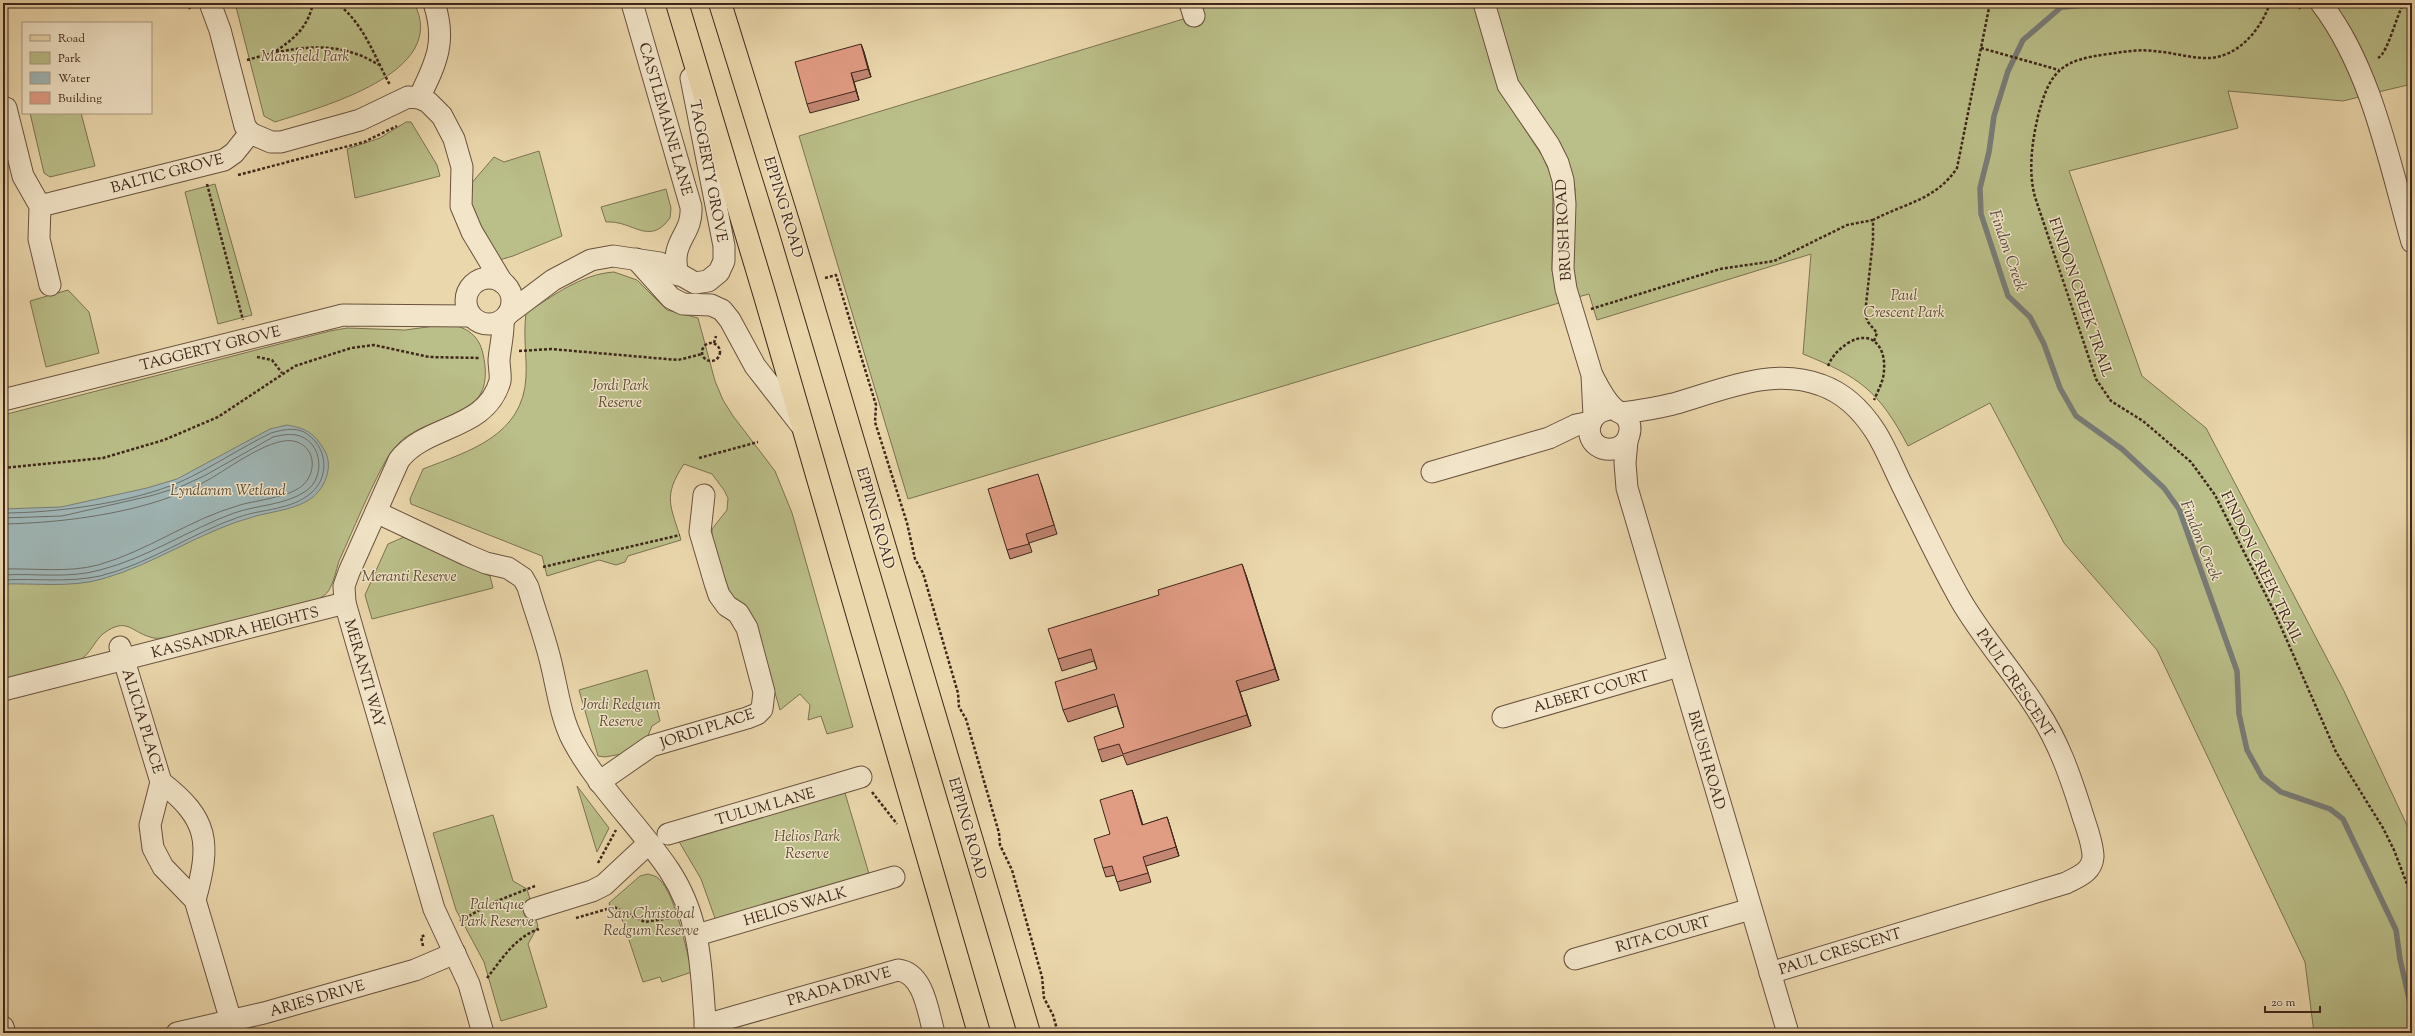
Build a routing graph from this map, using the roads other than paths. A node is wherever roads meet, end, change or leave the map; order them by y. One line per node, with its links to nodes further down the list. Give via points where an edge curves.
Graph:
1 (210, 3): 10 (street, via 220,30 244,121)
2 (434, 3): 8 (street, via 441,32 437,60)
3 (632, 3): 13 (street, CASTLEMAINE LANE, via 692,207 690,224)
4 (677, 3): 16 (street, TAGGERTY GROVE, via 724,246 724,261 718,272 708,281 695,283); 29 (main road)
5 (720, 3): 62 (main road, EPPING ROAD, via 807,283)
6 (1484, 3): 25 (street, BRUSH ROAD, via 1508,85 1558,162 1565,204 1563,269 1566,289)
7 (2321, 3): 14 (street, via 2337,24 2361,72)
8 (420, 98): 10 (street, via 408,97 360,120 281,142 266,141); 12 (street, via 439,112 454,138 462,167 461,206)
9 (6, 108): 11 (street, via 23,176)
10 (250, 133): 11 (street, BALTIC GROVE, via 234,153 224,160)
11 (40, 206): 19 (street, via 39,239)
12 (472, 232): 18 (street); 20 (street, via 477,250 476,271)
13 (683, 233): 15 (street, via 656,251); 16 (street, CASTLEMAINE LANE, via 674,260)
14 (2412, 242)
15 (636, 259): 16 (street, TAGGERTY GROVE, via 660,263); 17 (street, TAGGERTY GROVE, via 613,256 591,260); 29 (street, via 671,298 683,304 711,305 722,310 755,366)
16 (678, 275)
17 (553, 280): 18 (street, TAGGERTY GROVE, via 536,286); 22 (street, TAGGERTY GROVE)
18 (504, 284): 20 (street, via 489,278 482,279); 22 (street, via 512,299)
19 (50, 285)
20 (469, 289): 21 (street, TAGGERTY GROVE, via 458,299); 23 (street, via 466,304)
21 (419, 314): 23 (street, TAGGERTY GROVE); 26 (street, TAGGERTY GROVE, via 342,315)
22 (506, 317): 23 (street, via 490,324); 24 (street, MERANTI WAY)
23 (474, 319): 24 (street, MERANTI WAY)
24 (498, 358): 35 (street, MERANTI WAY, via 500,380 493,399 474,416 408,448 399,460)
25 (1592, 375): 28 (street, BRUSH ROAD); 30 (street, BRUSH ROAD)
26 (3, 400)
27 (1670, 405): 28 (street, PAUL CRESCENT); 31 (street, PAUL CRESCENT, via 1655,414); 53 (street, PAUL CRESCENT, via 1761,379 1799,379 1821,384 1854,404 1878,437 1962,602 2039,712 2056,742 2071,779 2093,856 2091,866 2082,875 2066,883)
28 (1619, 412): 30 (street, via 1604,410); 31 (street, via 1629,423)
29 (801, 425): 61 (main road)
30 (1595, 432): 31 (street, via 1616,449); 32 (street, via 1569,428 1549,438); 33 (street, BRUSH ROAD)
31 (1628, 438): 33 (street, BRUSH ROAD, via 1625,463)
32 (1432, 472)
33 (1627, 488): 38 (street, BRUSH ROAD)
34 (704, 495): 43 (street, JORDI PLACE, via 700,532 719,595 727,606 738,613 747,628 764,692 762,709 747,718 651,746)
35 (376, 512): 36 (street, MERANTI WAY, via 348,572 344,586); 43 (street, via 473,558 508,568 523,578 549,656 566,726)
36 (345, 603): 37 (street, KASSANDRA HEIGHTS); 51 (street, MERANTI WAY, via 442,930)
37 (122, 653): 39 (street, KASSANDRA HEIGHTS); 42 (street, ALICIA PLACE)
38 (1679, 666): 40 (street, ALBERT COURT); 49 (street, BRUSH ROAD)
39 (3, 690)
40 (1503, 717)
41 (861, 777): 44 (street, TULUM LANE)
42 (161, 782): 47 (street, ALICIA PLACE, via 150,825 153,848 163,867); 47 (street, ALICIA PLACE, via 179,796 193,812 202,832 205,853)
43 (599, 782): 45 (street)
44 (668, 834)
45 (649, 843): 48 (street, via 604,885); 50 (street, via 670,870 684,898)
46 (894, 877): 50 (street, HELIOS WALK)
47 (195, 900): 54 (street, ALICIA PLACE)
48 (534, 909)
49 (1751, 909): 52 (street, RITA COURT); 53 (street, BRUSH ROAD)
50 (697, 935): 56 (street)
51 (455, 953): 54 (street, ARIES DRIVE, via 416,970); 59 (street, MERANTI WAY, via 469,984)
52 (1575, 959)
53 (1770, 973): 63 (street, BRUSH ROAD)
54 (230, 1020): 58 (street, ARIES DRIVE)
55 (3, 1027): 57 (street)
56 (706, 1029): 60 (street, PRADA DRIVE, via 898,970 911,974 918,983)
57 (5, 1033)
58 (177, 1033)
59 (483, 1033)
60 (934, 1033)
61 (979, 1033)
62 (1029, 1033)
63 (1788, 1033)

